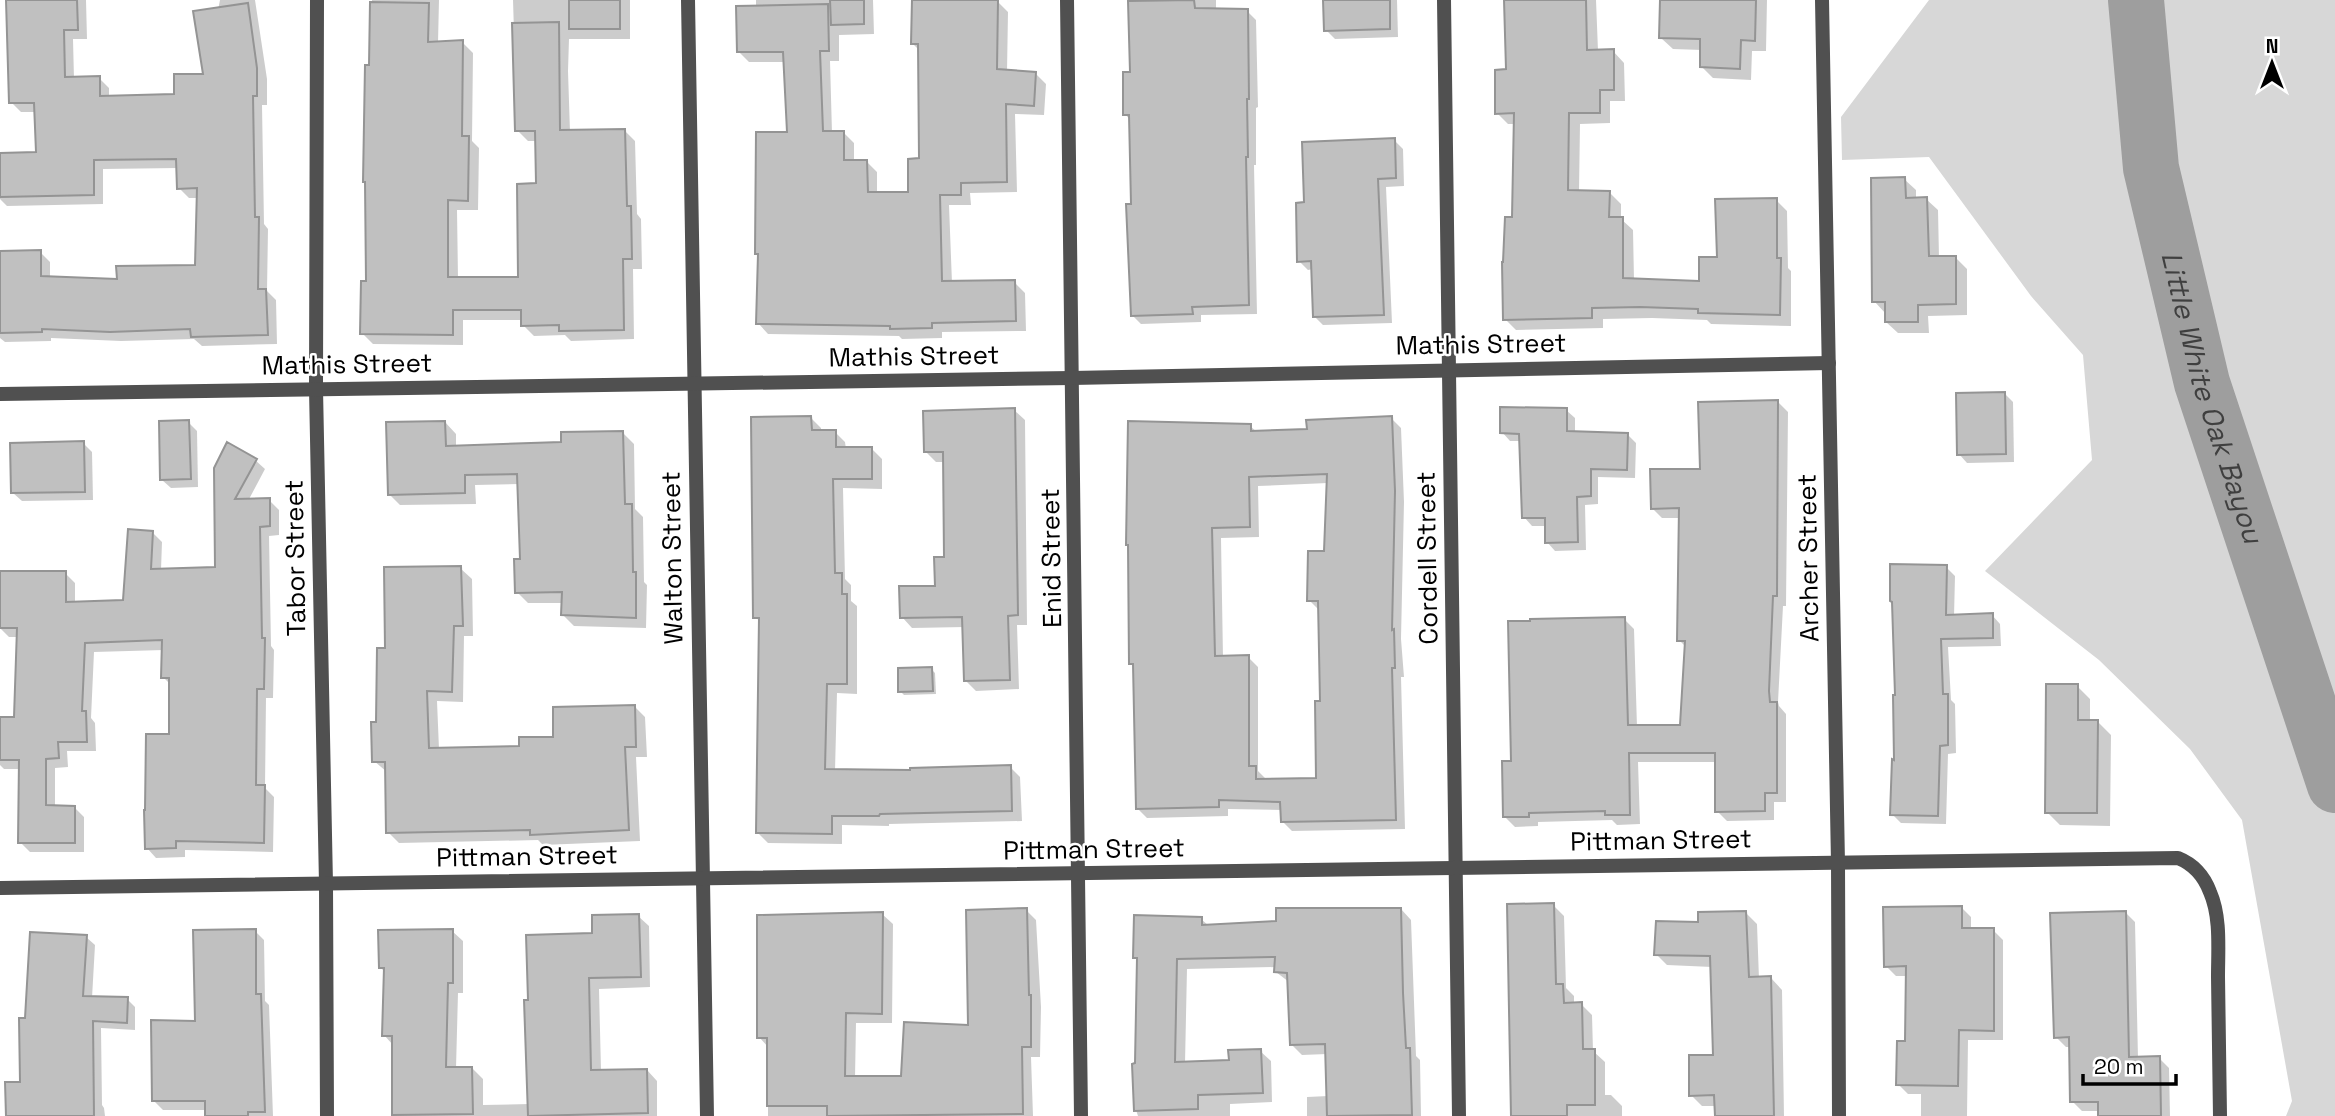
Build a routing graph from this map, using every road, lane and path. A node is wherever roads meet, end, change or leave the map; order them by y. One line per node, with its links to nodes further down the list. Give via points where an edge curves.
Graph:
1 (317, 0): 10 (street, Tabor Street)
2 (688, 0): 9 (street, Walton Street)
3 (1067, 0): 8 (street, Enid Street)
4 (1444, 0): 7 (street, Cordell Street)
5 (1822, 0): 6 (street, Archer Street)
6 (1829, 363): 7 (street, Mathis Street); 12 (street, Archer Street)
7 (1449, 369): 8 (street, Mathis Street); 13 (street, Cordell Street)
8 (1072, 378): 9 (street, Mathis Street); 14 (street, Enid Street)
9 (694, 383): 10 (street, Mathis Street); 15 (street, Walton Street)
10 (316, 389): 11 (street, Mathis Street); 16 (street, Tabor Street)
11 (0, 394)
12 (1838, 863): 13 (street, Pittman Street); 22 (street, Archer Street); 23 (street, Pittman Street, via 2178,858 2189,863 2210,890 2217,921)
13 (1455, 868): 14 (street, Pittman Street); 21 (street, Cordell Street)
14 (1080, 873): 15 (street, Pittman Street); 20 (street, Enid Street)
15 (702, 879): 16 (street, Pittman Street); 19 (street, Walton Street)
16 (326, 884): 17 (street, Pittman Street); 18 (street, Tabor Street)
17 (0, 888)
18 (327, 1116)
19 (707, 1116)
20 (1081, 1116)
21 (1459, 1116)
22 (1839, 1116)
23 (2220, 1116)

